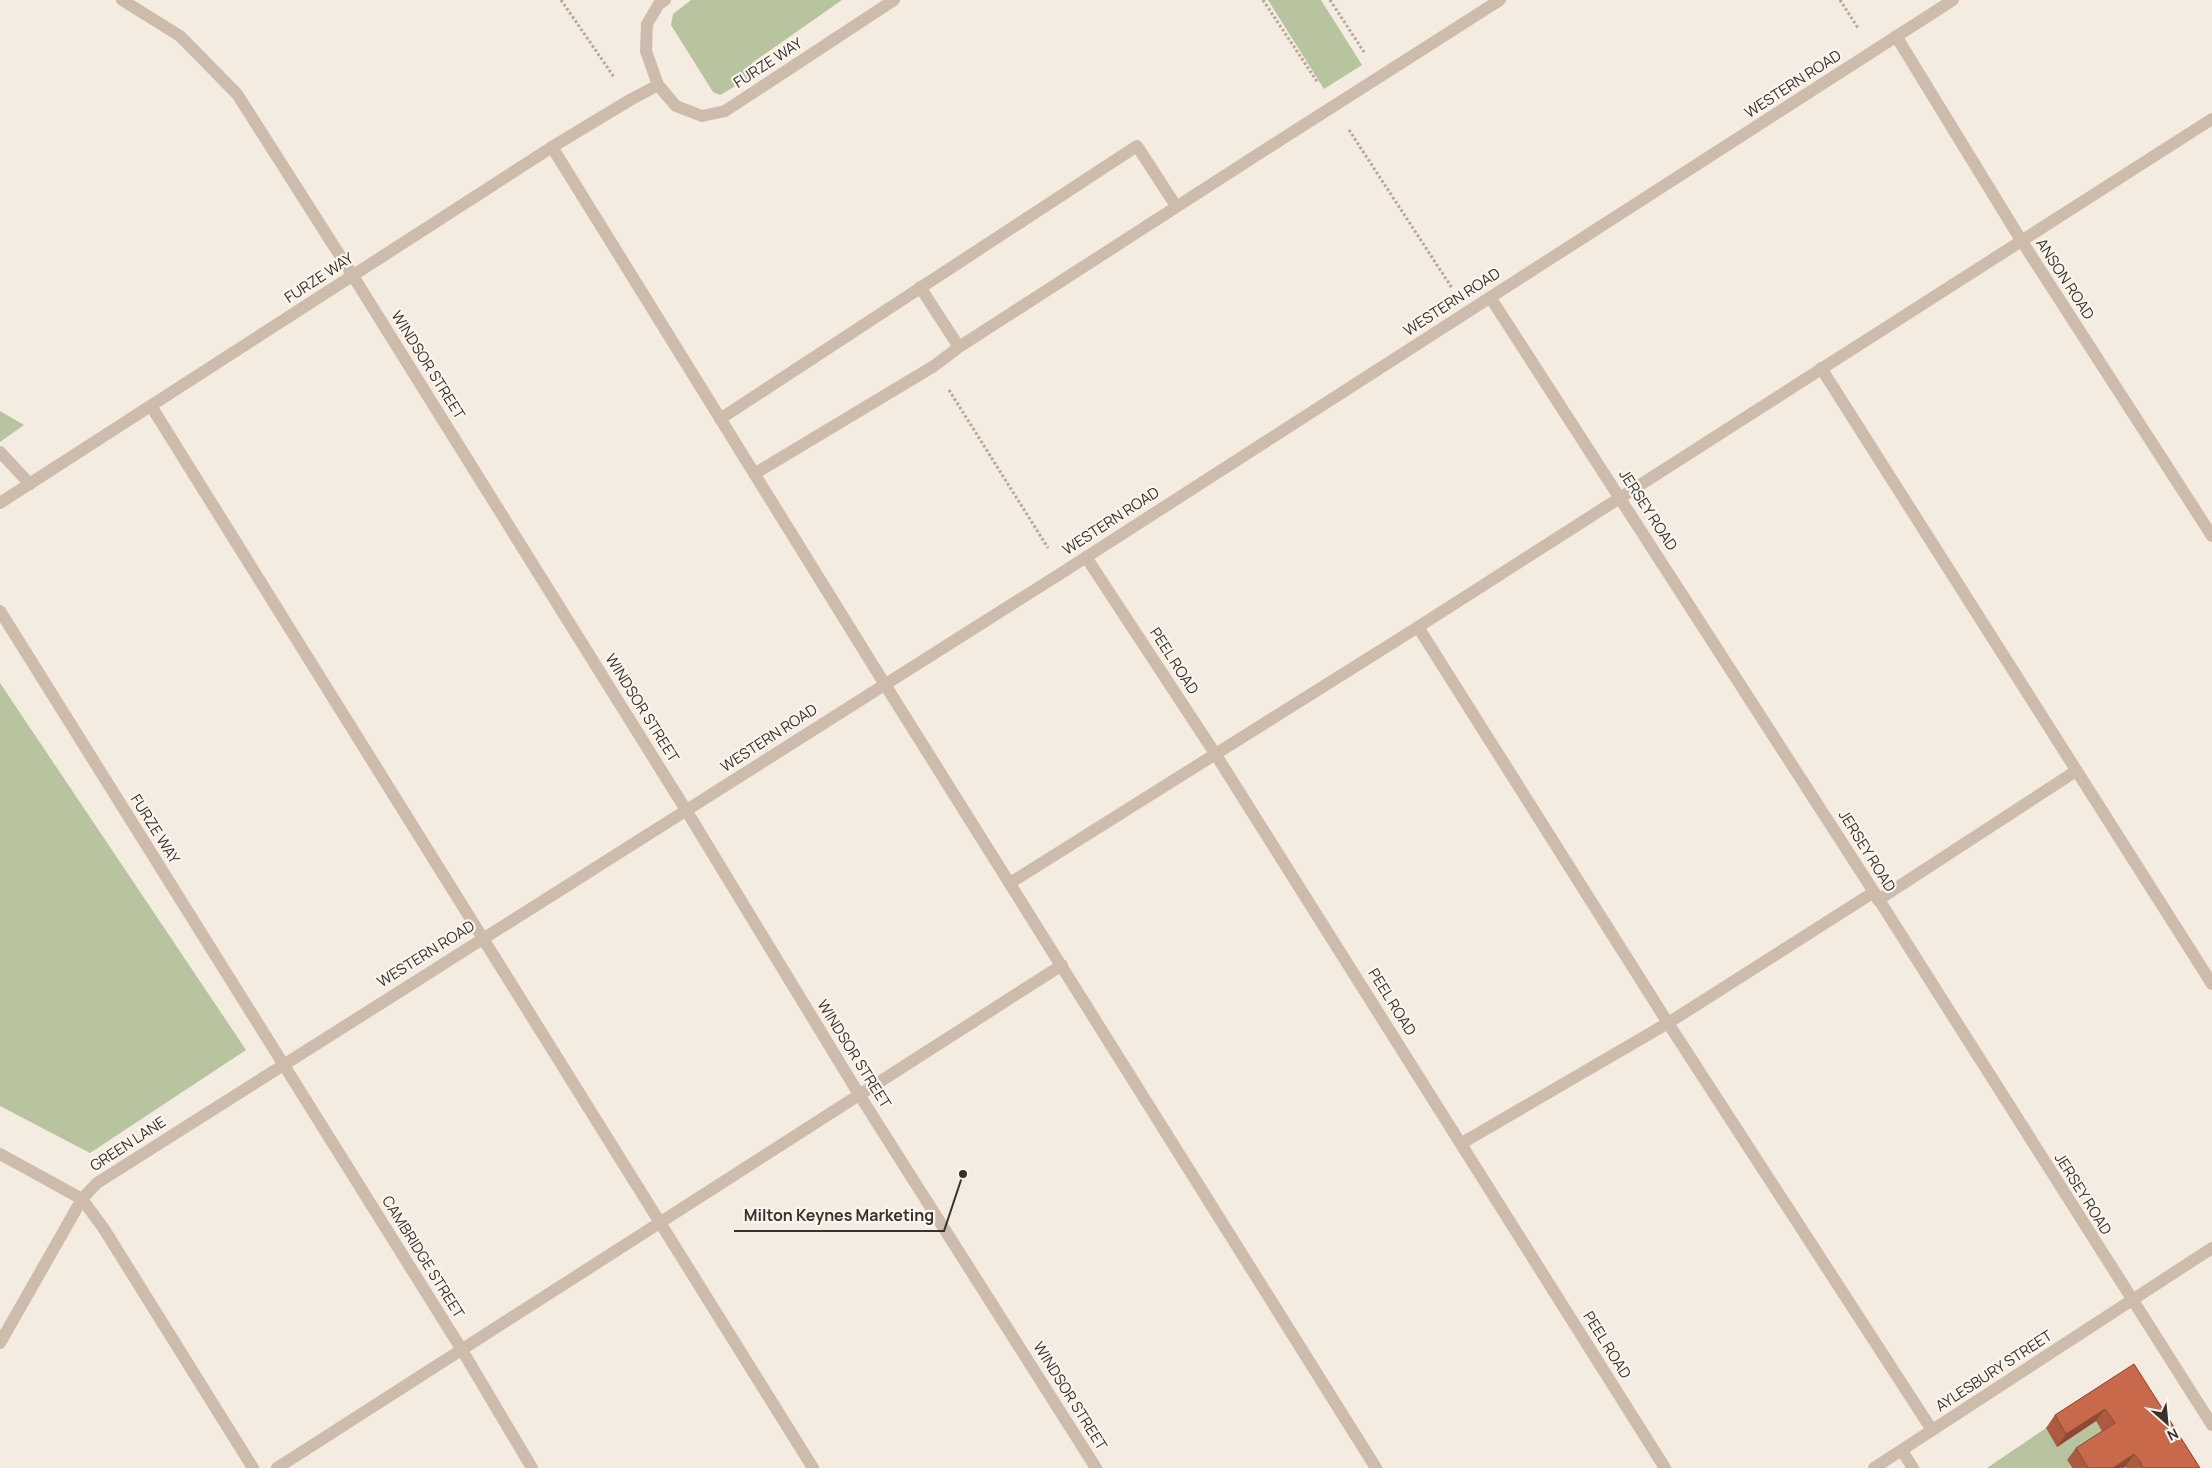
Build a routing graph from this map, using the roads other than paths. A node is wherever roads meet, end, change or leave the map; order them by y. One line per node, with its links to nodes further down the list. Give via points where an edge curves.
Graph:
1 (122, 0): 12 (street, WINDSOR STREET, via 180,36 237,94)
2 (665, 0): 7 (street, FURZE WAY, via 647,24 646,51)
3 (894, 0): 7 (street, FURZE WAY, via 725,111 702,116 676,106)
4 (1500, 0): 10 (street)
5 (1953, 0): 6 (street, WESTERN ROAD)
6 (1896, 36): 11 (street, ANSON ROAD); 14 (street, WESTERN ROAD)
7 (658, 85): 9 (street, FURZE WAY)
8 (2212, 119): 11 (street)
9 (552, 147): 12 (street, FURZE WAY); 18 (street)
10 (1176, 206): 13 (street, via 1136,146); 15 (street)
11 (2021, 240): 16 (street); 24 (street, ANSON ROAD)
12 (353, 276): 17 (street, FURZE WAY); 31 (street, WINDSOR STREET)
13 (920, 287): 15 (street); 18 (street)
14 (1490, 297): 22 (street, JERSEY ROAD); 25 (street, WESTERN ROAD)
15 (960, 347): 20 (street, via 934,366)
16 (1821, 368): 22 (street); 30 (street)
17 (151, 406): 21 (street, FURZE WAY); 34 (street)
18 (720, 419): 20 (street)
19 (0, 452): 21 (street)
20 (754, 474): 28 (street)
21 (30, 484): 23 (street, FURZE WAY)
22 (1620, 496): 27 (street); 33 (street, JERSEY ROAD)
23 (0, 503)
24 (2212, 536)
25 (1086, 557): 28 (street, WESTERN ROAD); 29 (street, PEEL ROAD)
26 (0, 611): 38 (street, FURZE WAY)
27 (1418, 627): 29 (street); 37 (street)
28 (884, 683): 31 (street, WESTERN ROAD); 32 (street)
29 (1216, 755): 32 (street); 40 (street, PEEL ROAD)
30 (2076, 770): 33 (street); 36 (street)
31 (686, 810): 34 (street, WESTERN ROAD); 39 (street, WINDSOR STREET)
32 (1010, 883): 35 (street)
33 (1876, 896): 37 (street); 45 (street, JERSEY ROAD)
34 (481, 938): 38 (street, WESTERN ROAD); 43 (street)
35 (1062, 965): 39 (street); 56 (street)
36 (2212, 984)
37 (1668, 1023): 40 (street); 49 (street)
38 (283, 1064): 42 (street, GREEN LANE, via 97,1183); 47 (street, CAMBRIDGE STREET)
39 (860, 1096): 43 (street); 55 (street, WINDSOR STREET)
40 (1462, 1143): 57 (street, PEEL ROAD)
41 (0, 1154): 42 (street)
42 (82, 1199): 46 (street, GREEN LANE); 51 (street)
43 (659, 1223): 47 (street); 54 (street)
44 (2212, 1248): 45 (street, AYLESBURY STREET)
45 (2131, 1300): 48 (street, JERSEY ROAD); 49 (street, AYLESBURY STREET)
46 (0, 1343)
47 (462, 1350): 52 (street); 53 (street, CAMBRIDGE STREET)
48 (2212, 1425)
49 (1932, 1430): 50 (street, AYLESBURY STREET)
50 (1902, 1451): 58 (street, AYLESBURY STREET); 59 (street)
51 (253, 1468)
52 (277, 1468)
53 (532, 1468)
54 (813, 1468)
55 (1096, 1468)
56 (1376, 1468)
57 (1665, 1468)
58 (1874, 1468)
59 (1913, 1468)

